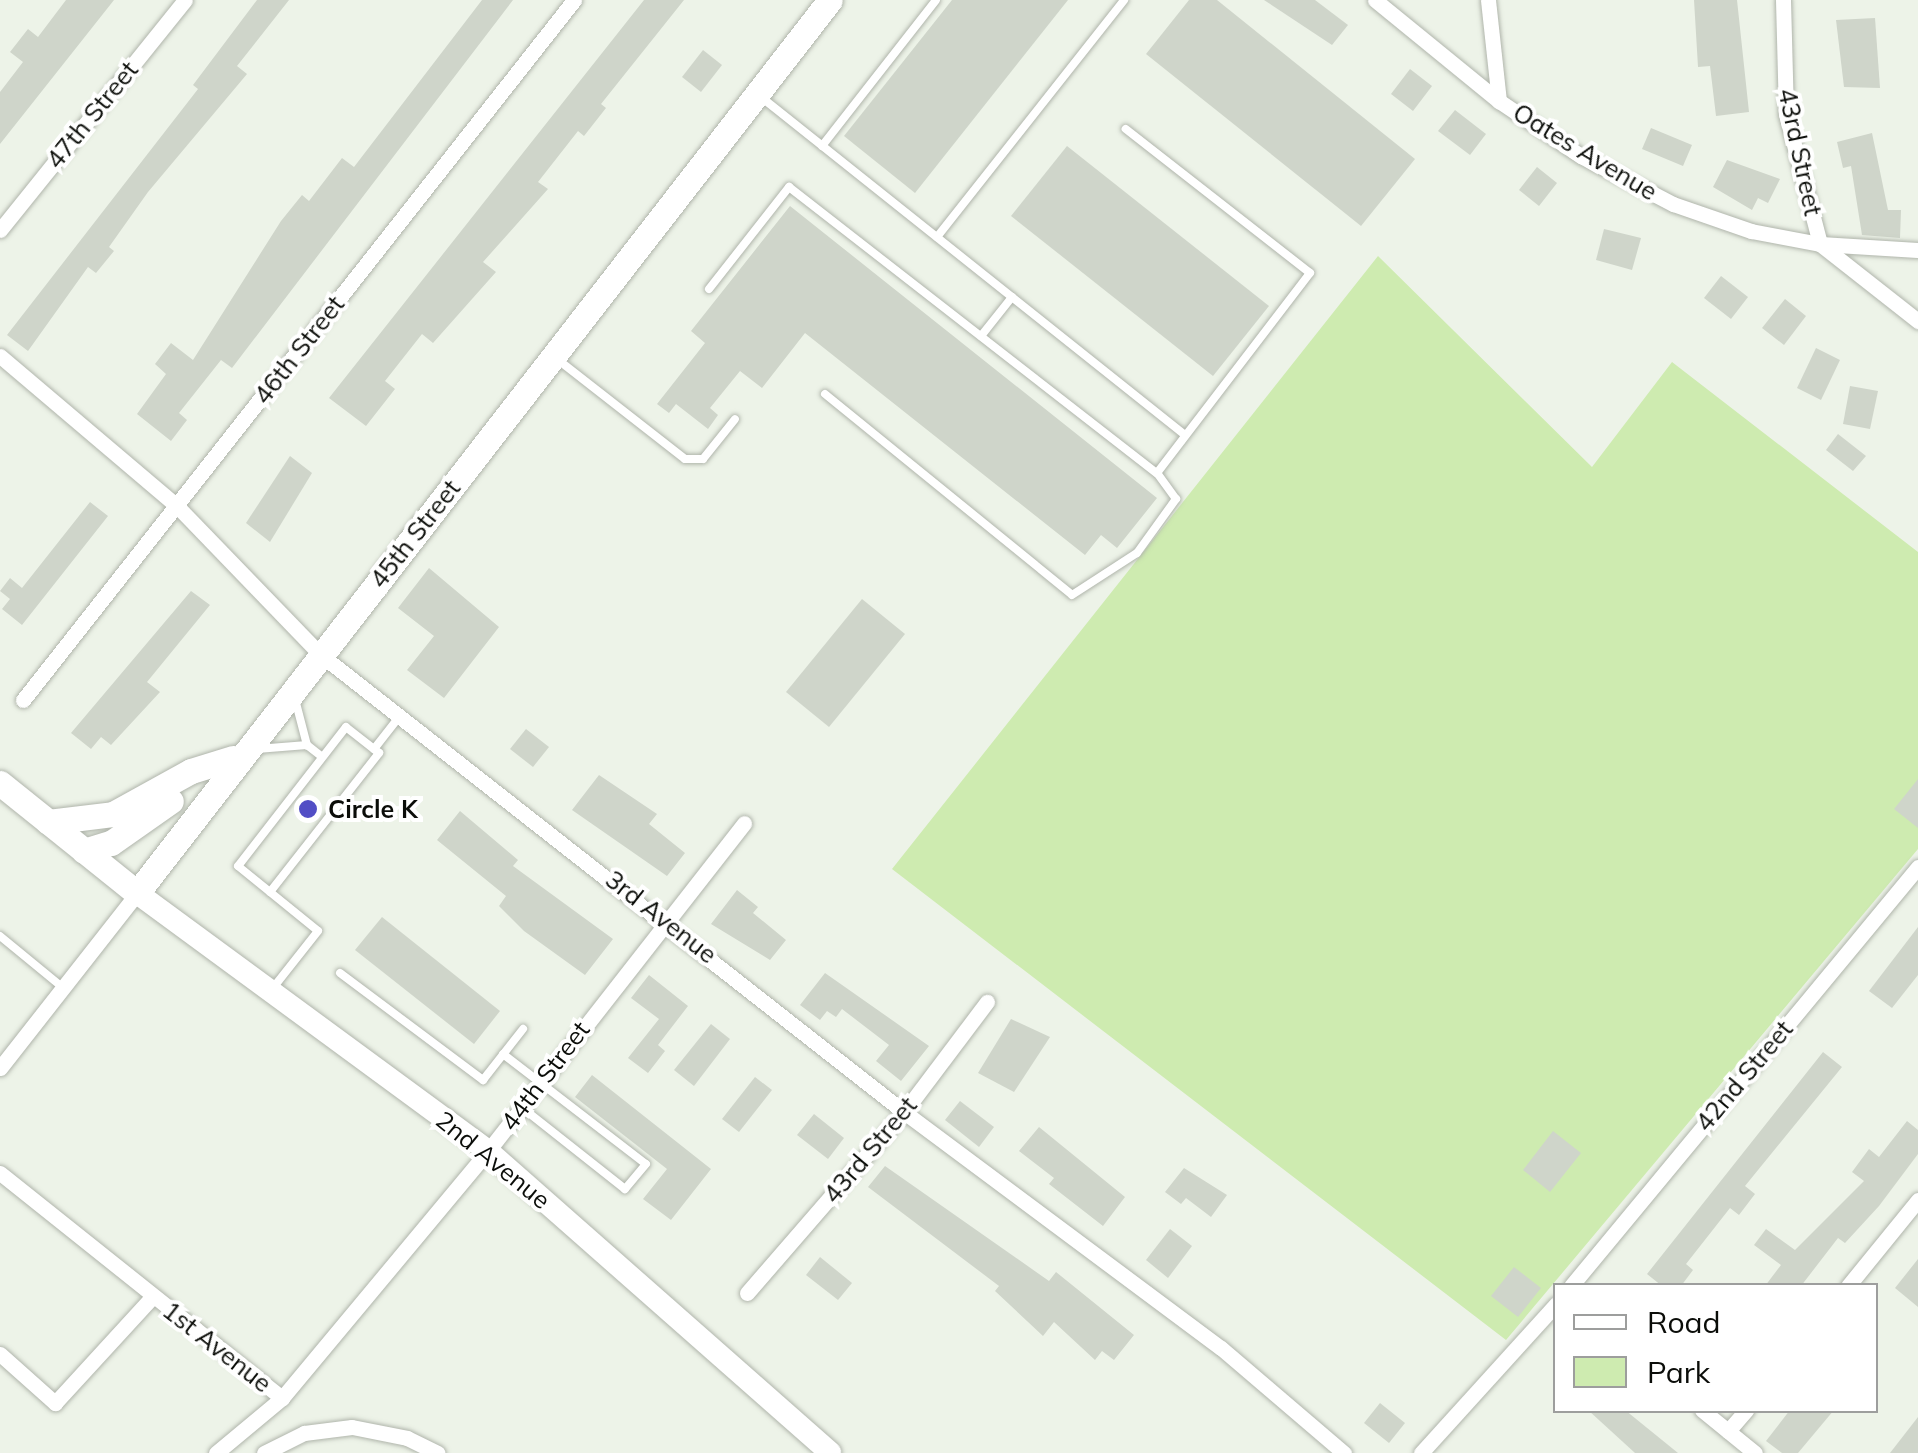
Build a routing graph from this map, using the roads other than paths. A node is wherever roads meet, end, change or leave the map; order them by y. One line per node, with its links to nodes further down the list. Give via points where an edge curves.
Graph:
1 (184, 0): 13 (street, 47th Street)
2 (574, 0): 27 (street, 46th Street)
3 (830, 0): 9 (main road, 45th Street)
4 (936, 0): 12 (lane)
5 (1124, 0): 14 (lane)
6 (1375, 0): 10 (street, Oates Avenue)
7 (1488, 0): 10 (street)
8 (1783, 0): 15 (street, 43rd Street, via 1786,114)
9 (757, 94): 12 (lane); 22 (main road, 45th Street)
10 (1500, 101): 15 (street, Oates Avenue, via 1581,156 1673,204 1751,231)
11 (1126, 129): 25 (lane, via 1310,273)
12 (822, 146): 14 (lane)
13 (0, 230)
14 (937, 237): 18 (lane)
15 (1820, 244): 16 (street); 19 (street, Oates Avenue)
16 (1918, 250)
17 (709, 288): 20 (lane, via 789,187)
18 (1012, 297): 20 (lane); 25 (lane)
19 (1918, 321)
20 (981, 336): 26 (lane)
21 (0, 356): 27 (street, 3rd Avenue)
22 (553, 356): 24 (lane, via 684,459 703,459); 28 (main road, 45th Street)
23 (825, 394): 26 (lane, via 1072,594 1136,553 1176,498)
24 (735, 419)
25 (1186, 434): 26 (lane)
26 (1157, 473)
27 (176, 505): 28 (street, 3rd Avenue); 30 (street, 46th Street)
28 (321, 655): 29 (main road, 45th Street); 31 (street, 3rd Avenue)
29 (292, 687): 32 (lane); 36 (main road, 45th Street)
30 (24, 700)
31 (400, 716): 34 (lane); 66 (street, 3rd Avenue)
32 (307, 745): 36 (lane); 37 (lane)
33 (329, 747): 34 (lane, via 346,727); 35 (lane); 37 (lane)
34 (374, 749): 41 (lane, via 379,754)
35 (338, 754)
36 (238, 756): 40 (main road); 65 (main road, 45th Street)
37 (321, 756): 39 (lane)
38 (354, 767): 41 (lane)
39 (311, 769): 42 (lane); 45 (lane)
40 (204, 772): 52 (main road, via 191,772 113,814); 59 (main road, via 111,843)
41 (363, 774): 46 (lane)
42 (322, 777)
43 (0, 783): 52 (main road)
44 (336, 788): 46 (lane)
45 (294, 791): 47 (lane); 49 (lane)
46 (346, 796): 50 (lane)
47 (304, 798)
48 (319, 810): 50 (lane)
49 (278, 813): 51 (lane); 54 (lane)
50 (328, 818): 57 (lane)
51 (287, 820)
52 (48, 822): 59 (main road)
53 (744, 824): 66 (street, 44th Street)
54 (264, 831): 56 (lane); 64 (lane, via 238,866)
55 (302, 831): 57 (lane)
56 (273, 838)
57 (312, 839): 60 (lane)
58 (286, 850): 60 (lane)
59 (84, 851): 65 (main road)
60 (297, 858): 63 (lane)
61 (274, 866): 63 (lane)
62 (1918, 867): 81 (street, 42nd Street)
63 (284, 874): 64 (lane)
64 (270, 892): 70 (lane, via 318,931)
65 (137, 893): 69 (street, 45th Street); 70 (main road, 2nd Avenue)
66 (664, 919): 75 (street, 44th Street); 77 (street, 3rd Avenue)
67 (0, 936): 69 (lane)
68 (340, 973): 73 (lane, via 483,1080)
69 (62, 988): 74 (street, 45th Street)
70 (270, 992): 78 (main road, 2nd Avenue)
71 (988, 1002): 77 (street, 43rd Street)
72 (523, 1029): 73 (lane)
73 (503, 1054): 75 (lane)
74 (0, 1068)
75 (540, 1083): 76 (street, 44th Street); 76 (lane, via 646,1164 625,1189)
76 (522, 1107): 78 (street, 44th Street)
77 (904, 1112): 83 (street, 43rd Street); 95 (street, 3rd Avenue, via 1221,1348)
78 (488, 1151): 87 (street, 44th Street); 94 (main road, 2nd Avenue)
79 (0, 1173): 84 (street)
80 (1918, 1200): 82 (street)
81 (1573, 1283)
82 (1850, 1283)
83 (747, 1294)
84 (152, 1296): 86 (street, via 55,1403); 87 (street, 1st Avenue)
85 (1553, 1307): 96 (street)
86 (0, 1354)
87 (282, 1398): 91 (street, 44th Street)
88 (1706, 1413): 90 (street)
89 (1743, 1413): 90 (street)
90 (1728, 1431): 97 (street)
91 (216, 1453)
92 (264, 1453): 93 (street, via 304,1432 352,1427)
93 (438, 1453)
94 (830, 1453)
95 (1344, 1453)
96 (1421, 1453)
97 (1755, 1453)

